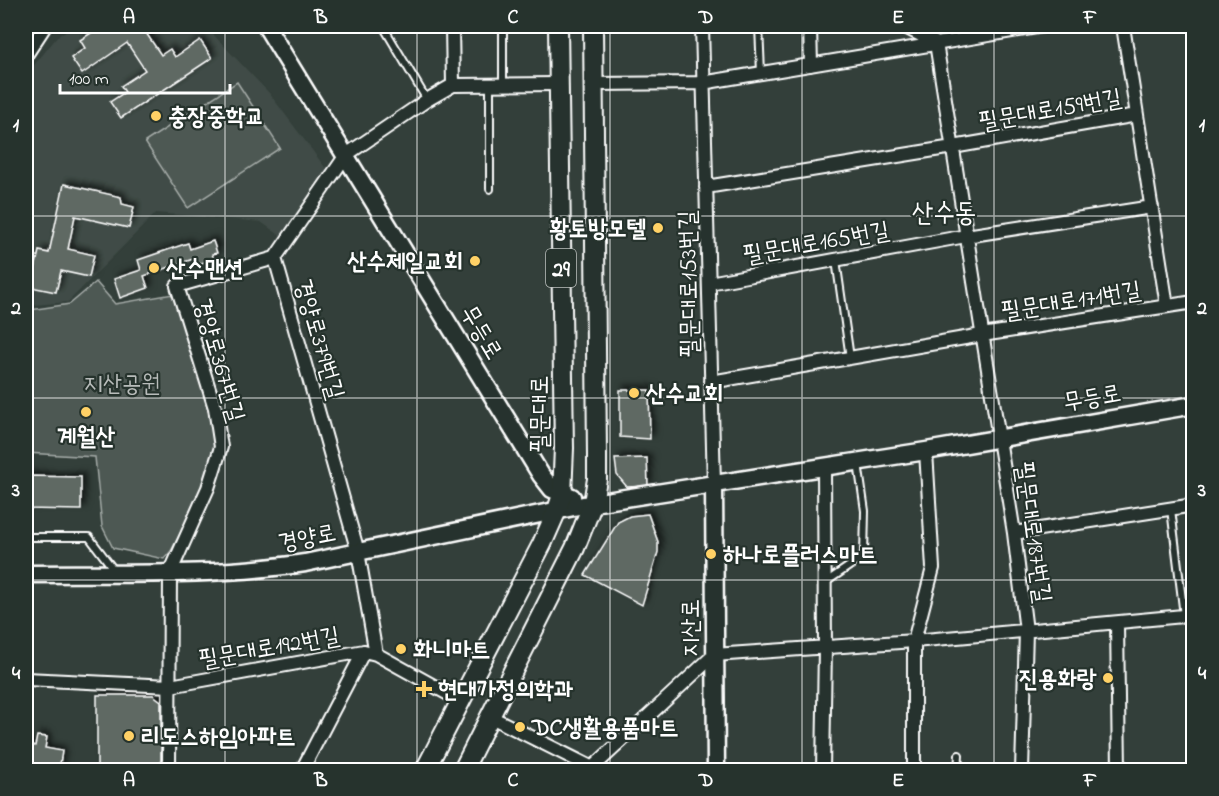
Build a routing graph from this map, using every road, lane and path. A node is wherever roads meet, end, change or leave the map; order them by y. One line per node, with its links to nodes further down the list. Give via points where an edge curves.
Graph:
1 (44, 26): 15 (street)
2 (266, 26): 26 (street, 무등로)
3 (383, 26): 23 (lane)
4 (452, 26): 21 (street)
5 (503, 26): 22 (lane)
6 (558, 26): 19 (main road, 필문대로 / 29)
7 (593, 26): 20 (main road, 29)
8 (702, 26): 18 (street, 필문대로153번길)
9 (759, 26): 17 (lane)
10 (810, 26): 16 (street)
11 (903, 26): 14 (street)
12 (1043, 26): 14 (street)
13 (1123, 26): 24 (street, 필문대로159번길)
14 (936, 43): 16 (street); 25 (street, 필문대로159번길)
15 (26, 55)
16 (811, 65): 17 (street)
17 (761, 74): 18 (street)
18 (702, 83): 20 (street); 27 (street, 필문대로153번길)
19 (559, 84): 22 (street); 45 (main road, 필문대로 / 29, via 564,448)
20 (594, 84): 46 (main road, 29, via 597,479)
21 (453, 85): 22 (street); 23 (street)
22 (496, 85): 28 (lane)
23 (427, 100): 26 (street)
24 (1137, 115): 25 (street, 필문대로159번길); 29 (street)
25 (952, 147): 27 (street, 필문대로159번길); 30 (street)
26 (346, 155): 31 (street, 경양로379번길); 45 (street, 무등로)
27 (706, 187): 33 (street, 필문대로153번길)
28 (490, 189)
29 (1152, 207): 30 (street, 필문대로165번길); 35 (street, 필문대로171번길)
30 (966, 236): 32 (street, 필문대로165번길); 36 (street, 필문대로171번길)
31 (275, 258): 51 (street, 경양로379번길); 53 (street, 경양로367번길, via 177,286 215,408 221,447 208,488)
32 (836, 260): 33 (street, 필문대로165번길); 37 (lane)
33 (709, 283): 38 (street, 필문대로153번길)
34 (1194, 303): 35 (street, 필문대로171번길)
35 (1167, 306): 36 (street, 필문대로171번길)
36 (982, 335): 37 (street, 필문대로171번길); 40 (street)
37 (850, 359): 38 (street, 필문대로171번길)
38 (711, 382): 44 (street, 필문대로153번길)
39 (1194, 405): 40 (street, 무등로)
40 (999, 438): 41 (street, 무등로); 49 (street, 필문대로187번길)
41 (926, 451): 42 (street, 무등로); 59 (street, via 933,568)
42 (858, 462): 43 (street, 무등로); 55 (lane, via 865,512 864,556)
43 (824, 467): 44 (street, 무등로); 55 (street)
44 (714, 485): 46 (street, 무등로); 62 (street, 지산로)
45 (560, 502): 46 (street, 경양로); 51 (street, 경양로); 65 (main road, 필문대로 / 29)
46 (593, 503): 66 (main road, 29, via 575,548)
47 (1194, 505): 48 (street)
48 (1171, 508): 49 (street); 56 (lane, 필문대로187번길)
49 (1014, 533): 58 (street, 필문대로187번길)
50 (26, 537): 52 (lane, via 89,537)
51 (358, 552): 53 (street, 경양로, via 266,569); 61 (street, 필문대로192번길)
52 (116, 573): 53 (street, 경양로); 54 (street, 경양로)
53 (170, 573): 64 (street, 필문대로192번길)
54 (26, 574)
55 (825, 582): 60 (street)
56 (1189, 616): 57 (street, 필문대로187번길)
57 (1118, 624): 58 (street, 필문대로187번길); 78 (street)
58 (1026, 632): 59 (street, 필문대로187번길); 77 (street)
59 (914, 641): 60 (street, 필문대로187번길); 75 (street)
60 (825, 648): 62 (street, 필문대로187번길); 74 (street)
61 (370, 653): 64 (street, 필문대로192번길); 65 (street, 필문대로192번길); 70 (street)
62 (714, 655): 68 (street); 73 (street, 지산로)
63 (26, 679): 64 (street, 필문대로192번길)
64 (170, 686): 69 (street)
65 (461, 701): 71 (main road, 필문대로 / 29)
66 (491, 717): 68 (street); 72 (main road, 29)
67 (959, 755): 76 (lane)
68 (593, 770)
69 (169, 771)
70 (302, 771)
71 (424, 771)
72 (463, 771)
73 (716, 771)
74 (822, 771)
75 (914, 771)
76 (958, 771)
77 (1022, 771)
78 (1119, 771)

